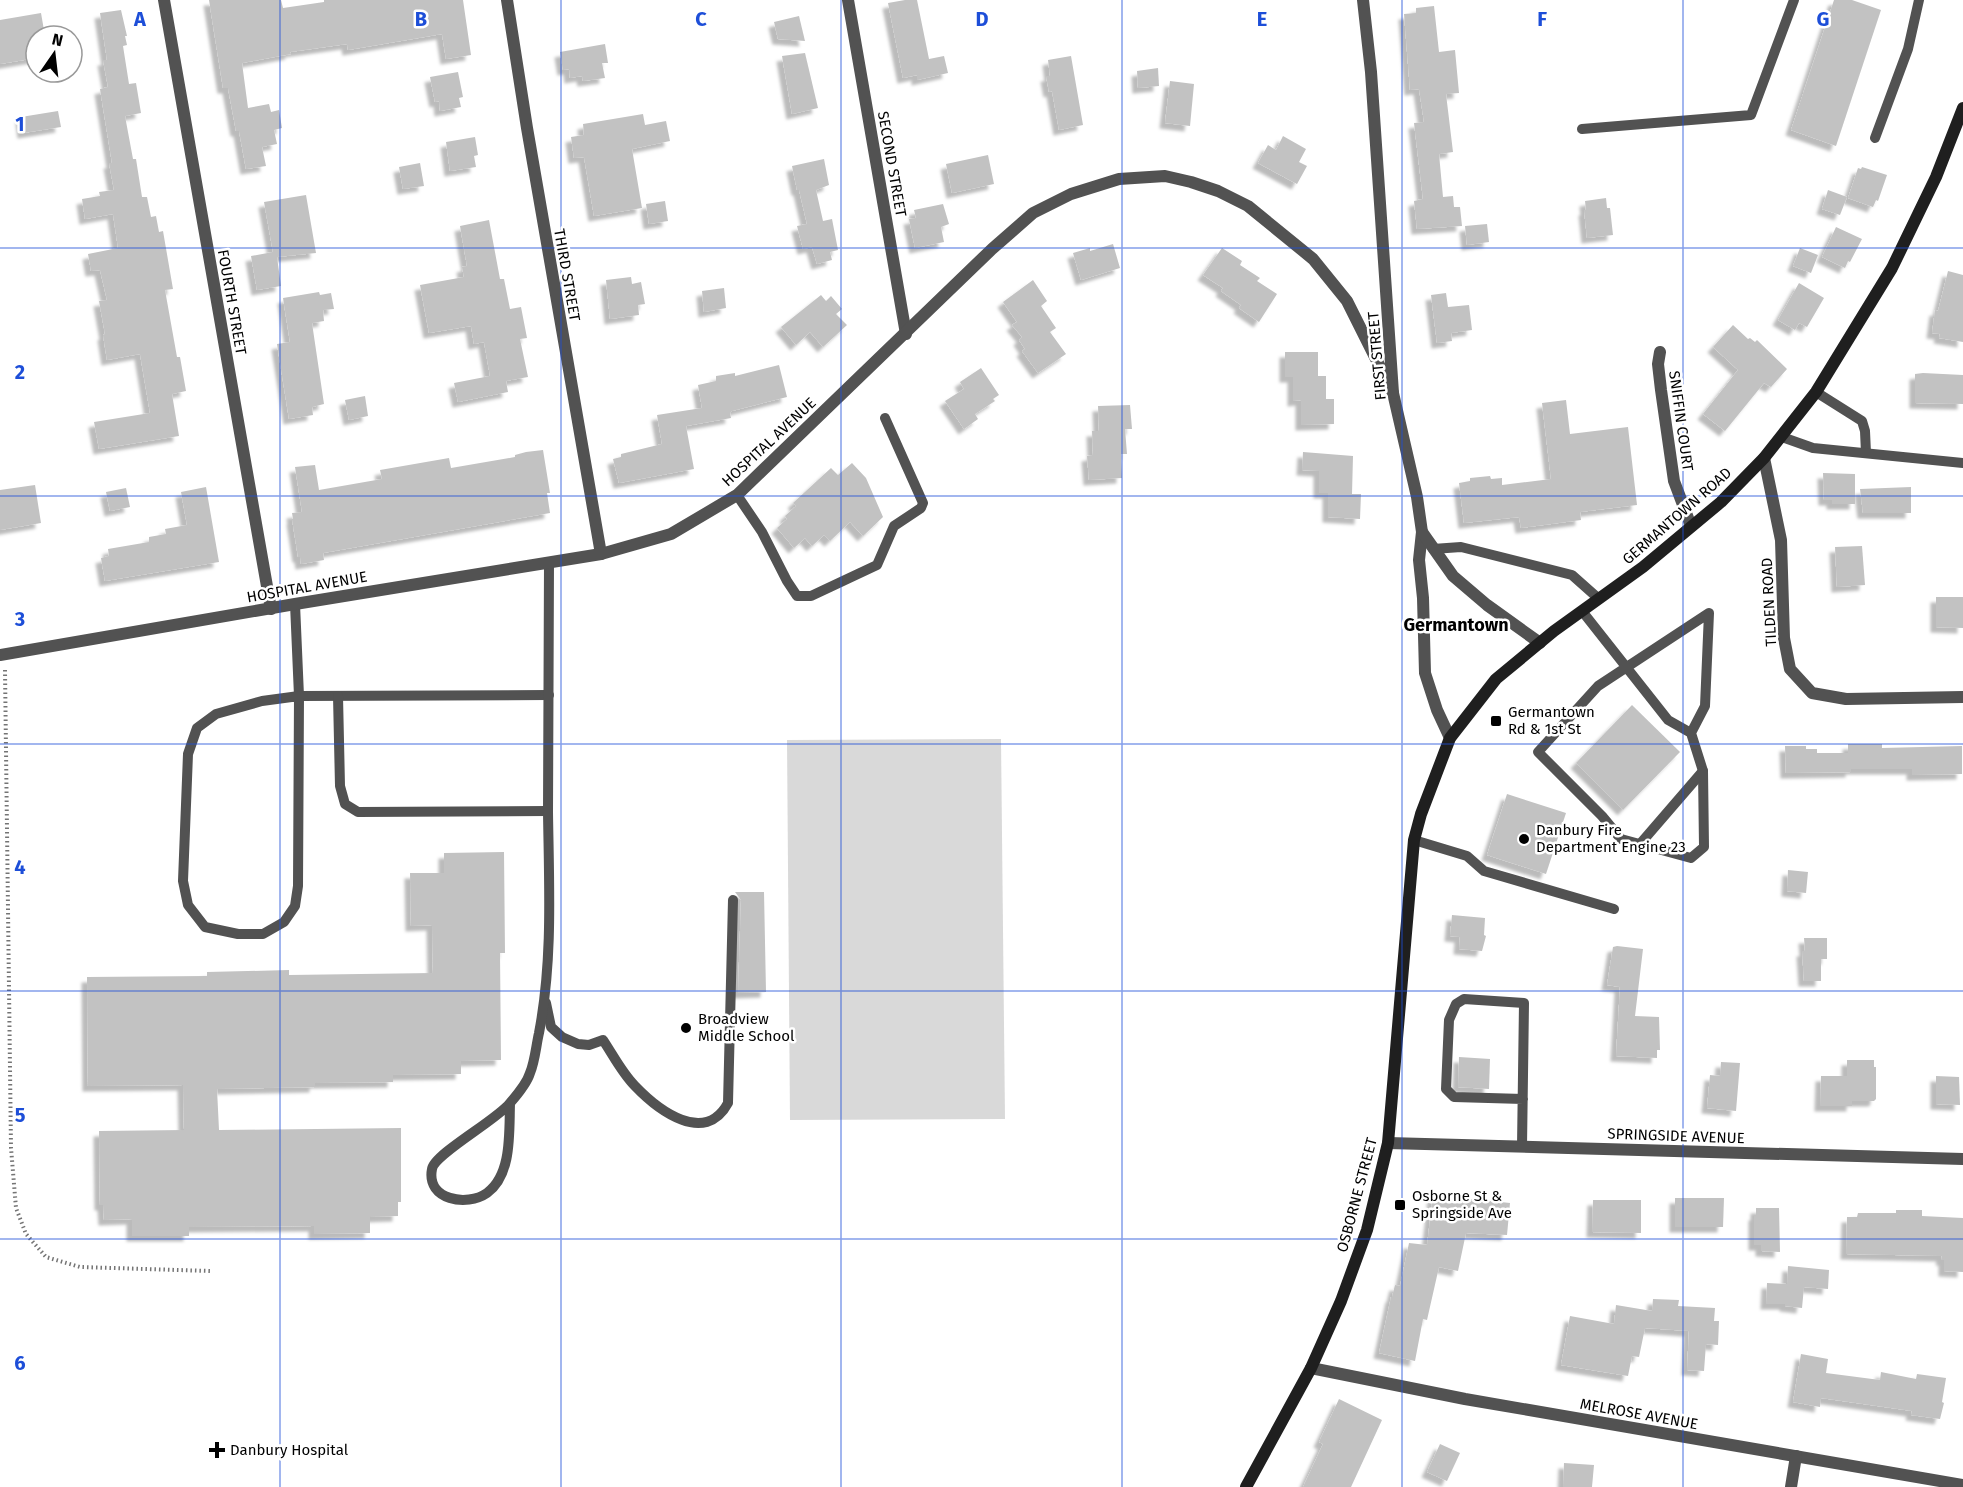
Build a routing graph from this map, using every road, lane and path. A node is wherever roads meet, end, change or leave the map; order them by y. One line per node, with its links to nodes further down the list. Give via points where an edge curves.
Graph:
1 (164, 0): 27 (street, FOURTH STREET)
2 (507, 0): 23 (street, THIRD STREET)
3 (848, 0): 10 (street, SECOND STREET)
4 (1363, 0): 13 (street, FIRST STREET)
5 (1794, 0): 8 (lane, via 1751,115)
6 (1919, 0): 9 (lane, via 1908,49)
7 (1963, 108): 12 (main road, GERMANTOWN ROAD, via 1936,177 1892,268)
8 (1582, 129)
9 (1875, 138)
10 (906, 334): 13 (street, HOSPITAL AVENUE, via 1033,213 1071,194 1119,179 1165,176 1218,191 1248,206 1312,259 1347,301); 19 (street, HOSPITAL AVENUE)
11 (1660, 352): 20 (street, SNIFFIN COURT, via 1658,364 1674,481)
12 (1816, 392): 15 (main road, GERMANTOWN ROAD); 16 (lane, via 1862,421)
13 (1393, 393): 21 (street, FIRST STREET, via 1418,497)
14 (885, 418): 19 (lane, via 924,503 894,526 877,566 811,596 797,596)
15 (1782, 437): 16 (lane, via 1813,448); 17 (main road, GERMANTOWN ROAD)
16 (1866, 453): 18 (lane)
17 (1764, 458): 20 (main road, GERMANTOWN ROAD); 35 (street, TILDEN ROAD, via 1781,540 1784,638 1790,669 1812,693 1846,699)
18 (1963, 463)
19 (737, 495): 23 (street, HOSPITAL AVENUE, via 671,534)
20 (1691, 526): 25 (main road, GERMANTOWN ROAD)
21 (1422, 532): 22 (street); 37 (street, FIRST STREET, via 1419,560 1425,673)
22 (1433, 549): 25 (lane, via 1461,546 1572,575); 29 (street, via 1478,598)
23 (601, 554): 24 (street, HOSPITAL AVENUE)
24 (549, 563): 26 (street, HOSPITAL AVENUE); 32 (lane)
25 (1599, 599): 28 (main road, GERMANTOWN ROAD)
26 (295, 604): 27 (street, HOSPITAL AVENUE); 33 (lane)
27 (271, 609): 30 (street, HOSPITAL AVENUE)
28 (1582, 611): 29 (main road, GERMANTOWN ROAD); 31 (lane)
29 (1540, 643): 37 (main road, GERMANTOWN ROAD, via 1496,679)
30 (2, 654): 51 (path, via 11,1148 16,1208 26,1234 46,1257 80,1267)
31 (1626, 667): 36 (lane, via 1668,720); 36 (lane, via 1709,613 1705,706); 42 (lane, via 1598,686 1538,752 1621,839)
32 (549, 695): 34 (lane); 39 (lane)
33 (299, 696): 33 (lane, via 216,714 197,728 188,754 183,881 188,905 205,927 263,934 284,922 295,906); 34 (lane)
34 (338, 696): 39 (lane, via 340,786 345,804 358,812)
35 (1963, 697)
36 (1691, 734): 38 (lane)
37 (1450, 738): 40 (main road, GERMANTOWN ROAD)
38 (1703, 771): 42 (lane); 42 (lane, via 1704,847 1691,858)
39 (548, 811): 45 (lane, via 550,917)
40 (1421, 814): 41 (main road, OSBORNE STREET)
41 (1414, 840): 44 (lane, via 1467,856 1484,871); 48 (main road, OSBORNE STREET)
42 (1640, 844)
43 (733, 900): 45 (lane, via 728,1103 714,1120 691,1122 669,1116 634,1085 603,1040 589,1045 562,1037 552,1027)
44 (1614, 909)
45 (545, 1000): 47 (lane, via 530,1074)
46 (1522, 1099): 46 (lane, via 1524,1003 1464,999 1456,1004 1449,1020 1446,1089 1454,1097); 49 (lane)
47 (510, 1104): 47 (lane, via 432,1166 431,1179 446,1198 481,1197 495,1187 504,1171)
48 (1388, 1143): 49 (street, SPRINGSIDE AVENUE); 52 (main road, OSBORNE STREET, via 1366,1230 1341,1301)
49 (1522, 1147): 50 (street, SPRINGSIDE AVENUE)
50 (1963, 1158)
51 (210, 1271)
52 (1311, 1368): 53 (street, MELROSE AVENUE, via 1475,1401); 55 (main road, OSBORNE STREET)
53 (1796, 1456): 54 (street, MELROSE AVENUE); 56 (street)
54 (1963, 1485)
55 (1246, 1487)
56 (1791, 1487)

